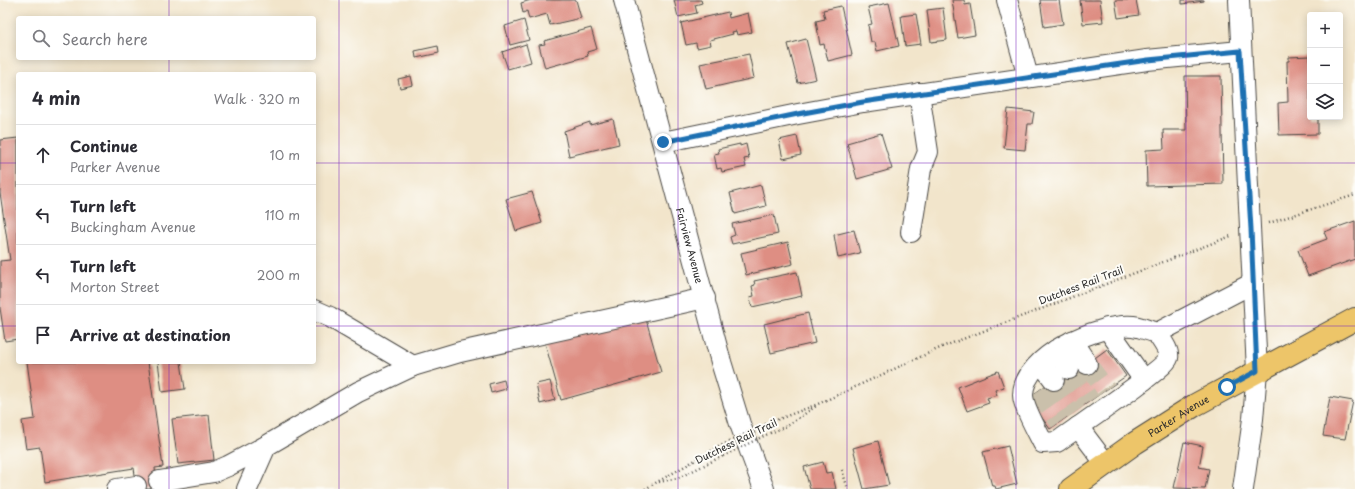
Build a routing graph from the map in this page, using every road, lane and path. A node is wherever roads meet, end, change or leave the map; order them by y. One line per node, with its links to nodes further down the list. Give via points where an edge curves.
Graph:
1 (624, 0): 7 (street, Fairview Avenue)
2 (1007, 0): 5 (street)
3 (1239, 0): 4 (street)
4 (1240, 51): 5 (street, via 1189,55); 9 (street)
5 (1028, 77): 6 (street)
6 (919, 93): 7 (street, via 798,114); 10 (street, via 928,152 921,169)
7 (663, 142): 12 (street, Fairview Avenue)
8 (1355, 195): 9 (path, Dutchess Rail Trail)
9 (1251, 229): 11 (street); 22 (path, Dutchess Rail Trail, via 942,347)
10 (911, 232)
11 (1253, 283): 16 (street); 19 (street)
12 (705, 298): 18 (street, via 460,352); 31 (street, Fairview Avenue, via 732,396)
13 (316, 311): 18 (street)
14 (1355, 319): 19 (main road, Parker Avenue)
15 (1107, 328): 16 (street, via 1133,326); 17 (street); 21 (street)
16 (1157, 333): 21 (street, via 1168,352 1168,357 1166,362)
17 (1064, 345): 20 (street); 20 (street)
18 (413, 366): 24 (street, via 358,392)
19 (1257, 371): 25 (main road, Parker Avenue, via 1194,405); 34 (street)
20 (1053, 374): 23 (street, via 1023,396 1043,443 1057,442)
21 (1144, 380): 23 (street)
22 (818, 404): 28 (path, Dutchess Rail Trail, bridge, via 766,424 718,447); 28 (path, Dutchess Rail Trail, bridge, via 787,426 678,478)
23 (1086, 414): 25 (street)
24 (266, 446): 27 (street, via 214,472); 29 (street)
25 (1106, 464): 33 (main road, Parker Avenue)
26 (842, 470): 32 (path)
27 (159, 481)
28 (657, 482): 30 (path, Dutchess Rail Trail)
29 (248, 489)
30 (645, 489)
31 (764, 489)
32 (848, 489)
33 (1071, 489)
34 (1243, 489)

